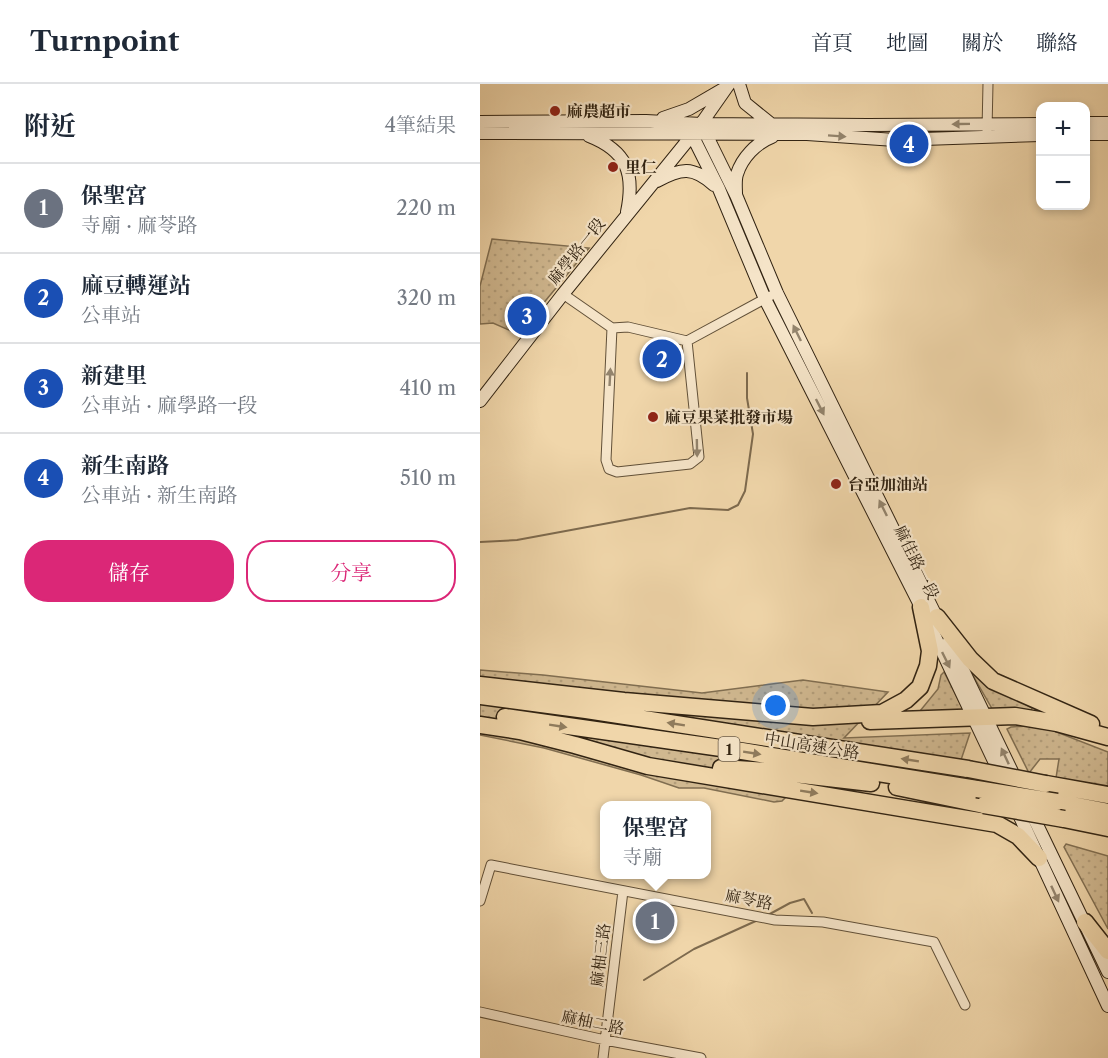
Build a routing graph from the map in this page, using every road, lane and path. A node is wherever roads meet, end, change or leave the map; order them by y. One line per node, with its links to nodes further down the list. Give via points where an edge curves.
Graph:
1 (732, 84): 4 (main road, via 689,109); 8 (main road); 9 (main road, via 745,103)
2 (988, 84): 10 (street)
3 (480, 122): 4 (main road)
4 (646, 122): 8 (main road)
5 (1090, 123): 6 (main road)
6 (1108, 123)
7 (1036, 125): 10 (main road)
8 (704, 130): 9 (main road); 15 (main road); 19 (main road, 麻佳路一段)
9 (776, 130): 10 (main road); 19 (main road, via 750,151 737,175)
10 (987, 130): 16 (main road)
11 (480, 133): 12 (main road)
12 (582, 133): 15 (main road); 20 (main road, via 602,141 624,161 629,177)
13 (1090, 134): 14 (main road)
14 (1108, 134)
15 (692, 135): 17 (main road, 麻學路一段); 18 (main road, 麻佳路一段)
16 (1036, 135)
17 (654, 183): 18 (main road, via 671,173 688,170 707,178); 20 (main road, 麻學路一段)
18 (719, 189): 23 (main road, 麻佳路一段)
19 (736, 195): 21 (main road, 麻佳路一段)
20 (627, 215): 22 (main road, 麻學路一段)
21 (777, 293): 23 (street); 28 (main road, 麻佳路一段, one-way to 21)
22 (563, 294): 24 (street); 26 (main road, 麻學路一段)
23 (765, 299): 25 (street); 27 (main road, 麻佳路一段, one-way to 27)
24 (612, 328): 25 (street, via 628,327); 25 (street, one-way to 24, via 699,457 690,464 617,472 609,469 606,460)
25 (687, 341)
26 (480, 401)
27 (921, 607): 32 (highway, via 930,651 920,687 882,713); 33 (main road, 麻佳路一段, one-way to 33)
28 (937, 617): 33 (main road, 麻佳路一段); 35 (highway, via 993,681)
29 (480, 685): 32 (highway)
30 (480, 696): 38 (highway, 中山高速公路 / 1, one-way to 30, bridge, via 968,769)
31 (480, 713): 39 (highway, 中山高速公路 / 1, one-way to 39, bridge)
32 (813, 717): 33 (highway, via 855,721)
33 (980, 717): 36 (highway, via 1038,719); 41 (main road, 麻佳路一段); 44 (main road, 麻佳路一段, one-way to 33)
34 (480, 725): 37 (highway, via 520,731)
35 (1108, 732)
36 (1108, 737)
37 (648, 766): 40 (highway, bridge, via 768,771 888,785); 41 (highway, one-way to 41, via 997,824 1018,836)
38 (1108, 795)
39 (1108, 812)
40 (1108, 828)
41 (1039, 858): 48 (main road, 麻佳路一段, one-way to 48)
42 (623, 891): 43 (street, 麻苓路, via 491,865); 47 (street, 麻苓路, via 771,919 823,922 934,942); 50 (street, 麻柚三路)
43 (480, 901)
44 (1085, 922): 45 (highway); 46 (main road, 麻佳路一段)
45 (1108, 951)
46 (1108, 972)
47 (965, 1005)
48 (1108, 1006)
49 (480, 1012): 50 (street, 麻柚二路)
50 (605, 1040): 51 (street, 麻柚三路); 52 (street, 麻柚二路)
51 (603, 1058)
52 (701, 1058)

